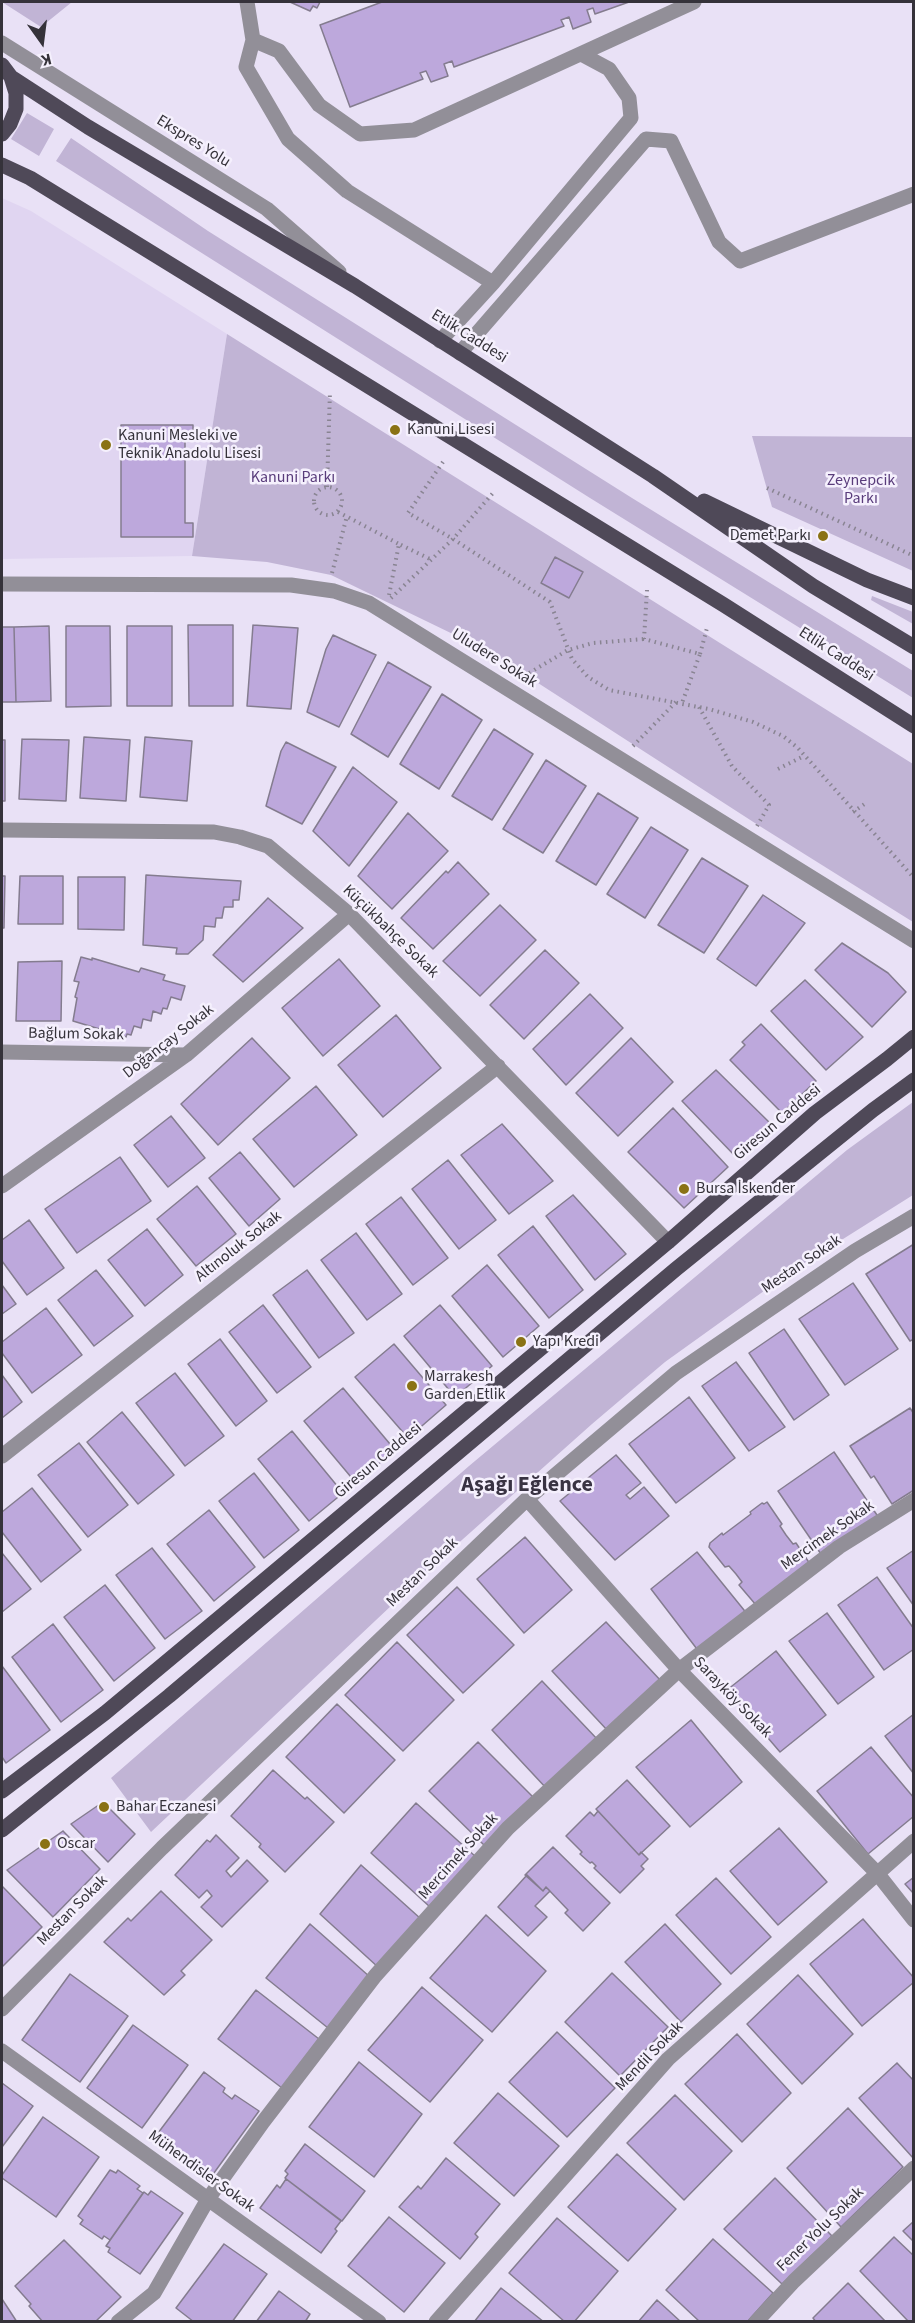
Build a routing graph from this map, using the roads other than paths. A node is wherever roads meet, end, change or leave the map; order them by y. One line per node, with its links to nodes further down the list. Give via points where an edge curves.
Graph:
1 (247, 2): 3 (street)
2 (694, 2): 5 (street)
3 (253, 40): 5 (street, via 279,51 319,105 360,134 414,130); 10 (street, via 246,67 288,138 347,191)
4 (2, 43): 11 (street, Ekspres Yolu, via 267,209)
5 (581, 54): 10 (street, via 609,69 629,98 631,118)
6 (6, 71): 7 (main road, via 16,93 16,109); 11 (main road, Etlik Caddesi, via 88,127)
7 (2, 134)
8 (2, 165): 18 (main road, Etlik Caddesi, via 30,178)
9 (914, 194): 13 (street, via 740,261 719,242 671,141 646,139)
10 (493, 283): 12 (street)
11 (355, 286): 12 (main road, Etlik Caddesi)
12 (440, 341): 13 (main road, Etlik Caddesi)
13 (460, 353): 14 (main road, Etlik Caddesi)
14 (653, 476): 16 (main road, via 867,580); 17 (main road, Etlik Caddesi, via 813,586)
15 (2, 584): 21 (street, Uludere Sokak, via 291,585 334,591 369,603)
16 (914, 598)
17 (914, 647)
18 (914, 726)
19 (2, 830): 20 (street, Küçükbahçe Sokak, via 214,832 240,837 268,846)
20 (349, 914): 24 (street, Doğançay Sokak); 25 (street, Küçükbahçe Sokak)
21 (914, 941)
22 (914, 1036): 29 (main road, Giresun Caddesi, via 815,1113)
23 (2, 1052): 24 (street, Bağlum Sokak)
24 (186, 1055): 27 (street, Doğançay Sokak)
25 (498, 1066): 29 (street, Küçükbahçe Sokak); 30 (street, Altınoluk Sokak)
26 (914, 1080): 35 (main road, via 676,1269 169,1696)
27 (2, 1186)
28 (914, 1216): 31 (street, Mestan Sokak, via 855,1251 676,1373)
29 (668, 1242): 34 (main road, Giresun Caddesi, via 105,1713)
30 (2, 1456)
31 (527, 1499): 33 (street, Sarayköy Sokak); 39 (street, Mestan Sokak, via 162,1848)
32 (914, 1500): 33 (street, Mercimek Sokak, via 839,1547)
33 (679, 1670): 37 (street, Sarayköy Sokak); 42 (street, Mercimek Sokak, via 508,1828 375,1976)
34 (2, 1791)
35 (2, 1830)
36 (914, 1841): 37 (street, Mendil Sokak)
37 (877, 1873): 38 (street, Sarayköy Sokak); 45 (street, Mendil Sokak, via 668,2059)
38 (914, 1920)
39 (2, 2009)
40 (2, 2051): 42 (street, Mühendisler Sokak)
41 (914, 2168): 46 (street, Fener Yolu Sokak)
42 (208, 2199): 43 (street, Mercimek Sokak, via 154,2293); 44 (street, Mühendisler Sokak)
43 (118, 2322)
44 (379, 2322)
45 (436, 2322)
46 (756, 2322)

